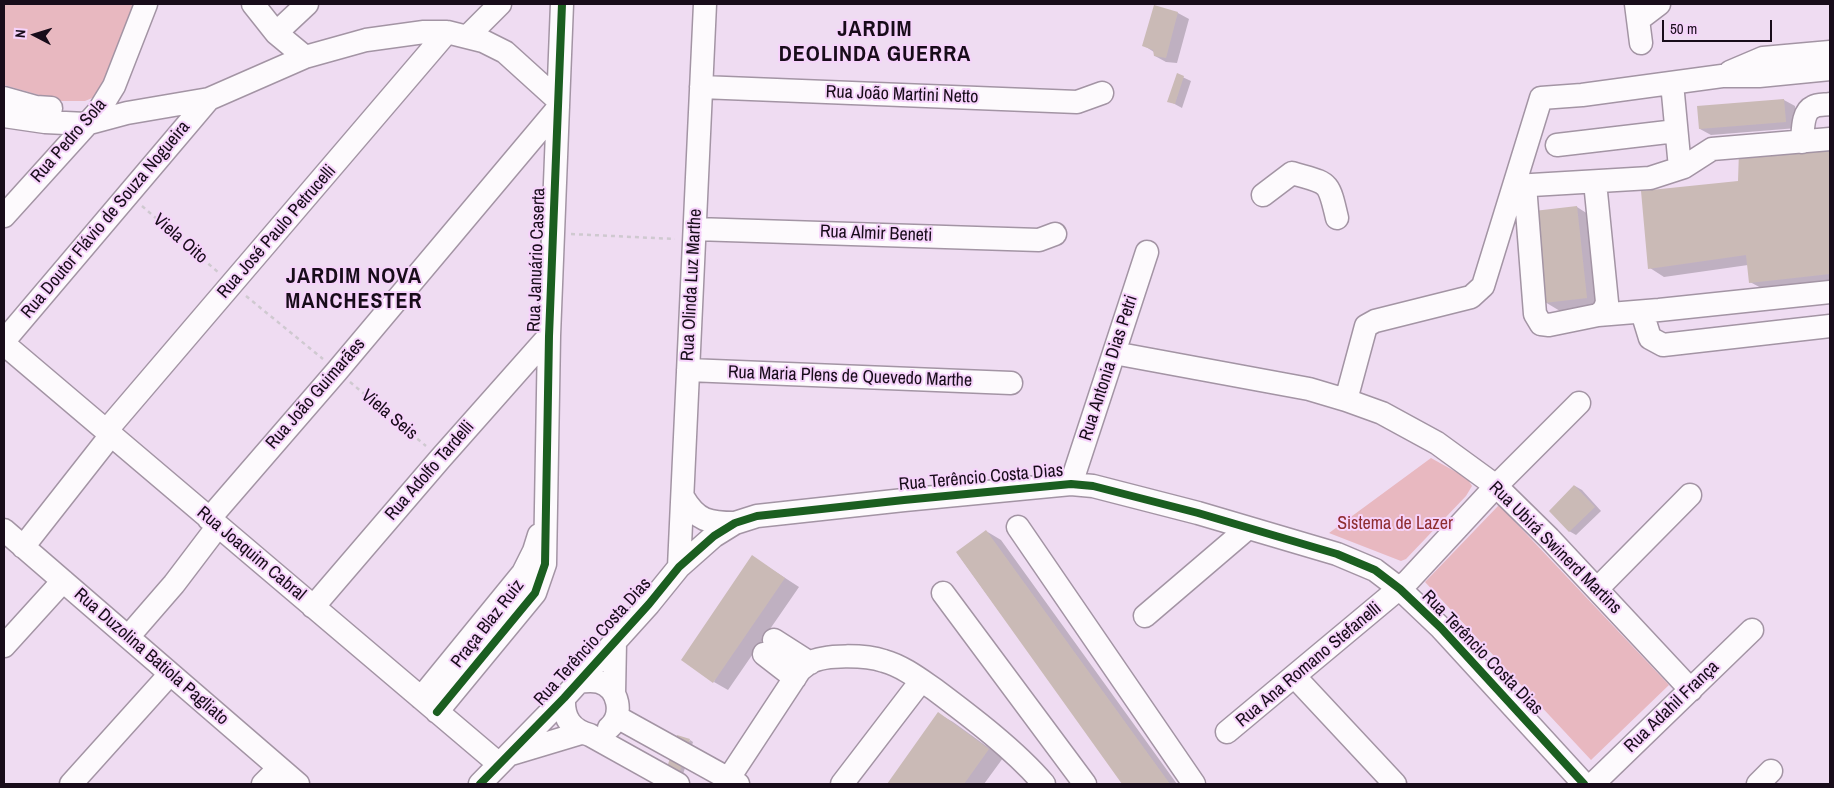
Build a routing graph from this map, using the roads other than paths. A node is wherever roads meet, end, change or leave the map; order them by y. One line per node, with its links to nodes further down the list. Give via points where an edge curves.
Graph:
1 (146, 4): 24 (street, Rua Pedro Sola, via 114,86)
2 (254, 4): 9 (street)
3 (307, 4): 9 (street)
4 (500, 4): 10 (street, Rua José Paulo Petrucelli)
5 (562, 4): 21 (street, Rua Januário Caserta)
6 (705, 4): 17 (street, Rua Olinda Luz Marthe)
7 (1659, 4): 8 (street)
8 (1637, 12): 11 (street)
9 (276, 33): 13 (street)
10 (458, 34): 13 (street, via 424,32 366,40); 21 (street, via 505,52); 49 (street, Rua José Paulo Petrucelli, via 232,284)
11 (1641, 43)
12 (1830, 52): 15 (street, via 1763,58)
13 (305, 57): 20 (street)
14 (1830, 69): 15 (street)
15 (1722, 76): 16 (street)
16 (1672, 83): 25 (street); 31 (street, via 1541,98)
17 (701, 87): 18 (street, Rua João Martini Netto, via 1077,102); 35 (street, Rua Olinda Luz Marthe)
18 (1102, 93)
19 (4, 98): 24 (street)
20 (209, 99): 24 (street); 43 (street, Rua Doutor Flávio de Souza Nogueira)
21 (558, 104): 42 (street, Rua Januário Caserta); 55 (street, Rua João Guimarães)
22 (1830, 104): 27 (street, via 1814,106 1808,112)
23 (4, 116): 24 (street, via 45,122)
24 (92, 118): 33 (street, Rua Pedro Sola)
25 (1676, 131): 28 (street); 29 (street)
26 (1830, 139): 27 (street)
27 (1802, 142): 29 (street, via 1712,149)
28 (1558, 145)
29 (1680, 168): 30 (street, via 1650,178)
30 (1595, 182): 31 (street); 40 (street, via 1607,302)
31 (1520, 185): 40 (street, via 1535,314 1541,324 1549,325); 47 (street, via 1483,286 1470,297 1375,320 1366,326)
32 (1263, 195): 34 (street, via 1292,173 1316,180 1328,187)
33 (4, 216)
34 (1337, 218)
35 (695, 234): 36 (street, Rua Almir Beneti, via 1039,240); 45 (street, Rua Olinda Luz Marthe)
36 (1055, 234)
37 (1147, 252): 44 (street, Rua Antonia Dias Petri)
38 (1830, 292): 39 (street)
39 (1642, 312): 40 (street); 41 (street, via 1650,338 1663,345)
40 (1598, 315)
41 (1830, 326)
42 (549, 336): 54 (street, Rua Januário Caserta); 66 (street, Rua Adolfo Tardelli)
43 (4, 343): 49 (street, Rua Joaquim Cabral)
44 (1114, 353): 47 (street, Rua Ubirá Swinerd Martins, via 1309,389); 50 (street, Rua Antonia Dias Petri)
45 (688, 370): 46 (street, Rua Maria Plens de Quevedo Marthe); 53 (street, Rua Olinda Luz Marthe)
46 (1011, 383)
47 (1346, 400): 51 (street, Rua Ubirá Swinerd Martins, via 1382,413 1438,443)
48 (1578, 403): 51 (street, Rua Ana Romano Stefanelli)
49 (108, 433): 55 (street, Rua Joaquim Cabral); 60 (street, Rua José Paulo Petrucelli)
50 (1071, 484): 56 (street, Rua Terêncio Costa Dias, via 757,516); 58 (street, Rua Terêncio Costa Dias, via 1092,486)
51 (1496, 486): 63 (street, Rua Ana Romano Stefanelli); 64 (street, Rua Ubirá Swinerd Martins)
52 (1690, 494): 64 (street)
53 (683, 497): 56 (street, via 695,514 704,519); 61 (street, Rua Olinda Luz Marthe)
54 (545, 517): 80 (street, Praça Blaz Ruiz, via 523,573)
55 (214, 522): 66 (street, Rua Joaquim Cabral); 69 (street, Rua João Guimarães, via 174,584)
56 (736, 523): 61 (street, Rua Terêncio Costa Dias, via 714,536)
57 (1018, 527): 97 (street)
58 (1248, 528): 63 (street, Rua Terêncio Costa Dias, via 1360,562); 67 (street)
59 (4, 530): 60 (street, Rua Duzolina Batiola Pagliato)
60 (23, 547): 62 (street, Rua Duzolina Batiola Pagliato)
61 (680, 567): 70 (street, Rua Terêncio Costa Dias)
62 (62, 581): 69 (street, Rua Duzolina Batiola Pagliato); 71 (street)
63 (1400, 589): 75 (street, Rua Ana Romano Stefanelli); 99 (street, Rua Terêncio Costa Dias, via 1441,628)
64 (1596, 589): 78 (street, Rua Ubirá Swinerd Martins)
65 (943, 592): 84 (street)
66 (313, 607): 80 (street, Rua Joaquim Cabral)
67 (1146, 616)
68 (1752, 630): 78 (street, Rua Adahil França)
69 (128, 637): 74 (street, Rua Duzolina Batiola Pagliato)
70 (615, 642): 77 (street, Rua Terêncio Costa Dias); 79 (street)
71 (4, 646)
72 (769, 647): 73 (street)
73 (802, 670): 76 (street, via 827,658 870,657 899,666); 88 (street)
74 (170, 674): 87 (street, Rua Duzolina Batiola Pagliato); 89 (street)
75 (1295, 677): 82 (street, Rua Ana Romano Stefanelli); 98 (street)
76 (921, 681): 86 (street, via 961,709); 94 (street)
77 (571, 690): 79 (street, via 599,682); 83 (street, via 564,712 566,718 574,728); 85 (street, Rua Terêncio Costa Dias)
78 (1691, 690): 100 (street, Rua Adahil França)
79 (614, 694): 81 (street)
80 (429, 705): 85 (street, Rua Joaquim Cabral)
81 (617, 717): 83 (street, via 607,730); 88 (street)
82 (1227, 732)
83 (586, 734): 85 (street); 93 (street)
84 (1054, 742): 86 (street); 96 (street)
85 (504, 759): 92 (street, Rua Terêncio Costa Dias)
86 (1024, 764): 95 (street)
87 (279, 768): 90 (street); 91 (street, Rua Duzolina Batiola Pagliato)
88 (730, 782)
89 (71, 784)
90 (263, 784)
91 (298, 784)
92 (480, 784)
93 (678, 784)
94 (842, 784)
95 (1044, 784)
96 (1085, 784)
97 (1194, 784)
98 (1395, 784)
99 (1584, 784)
100 (1592, 784)

